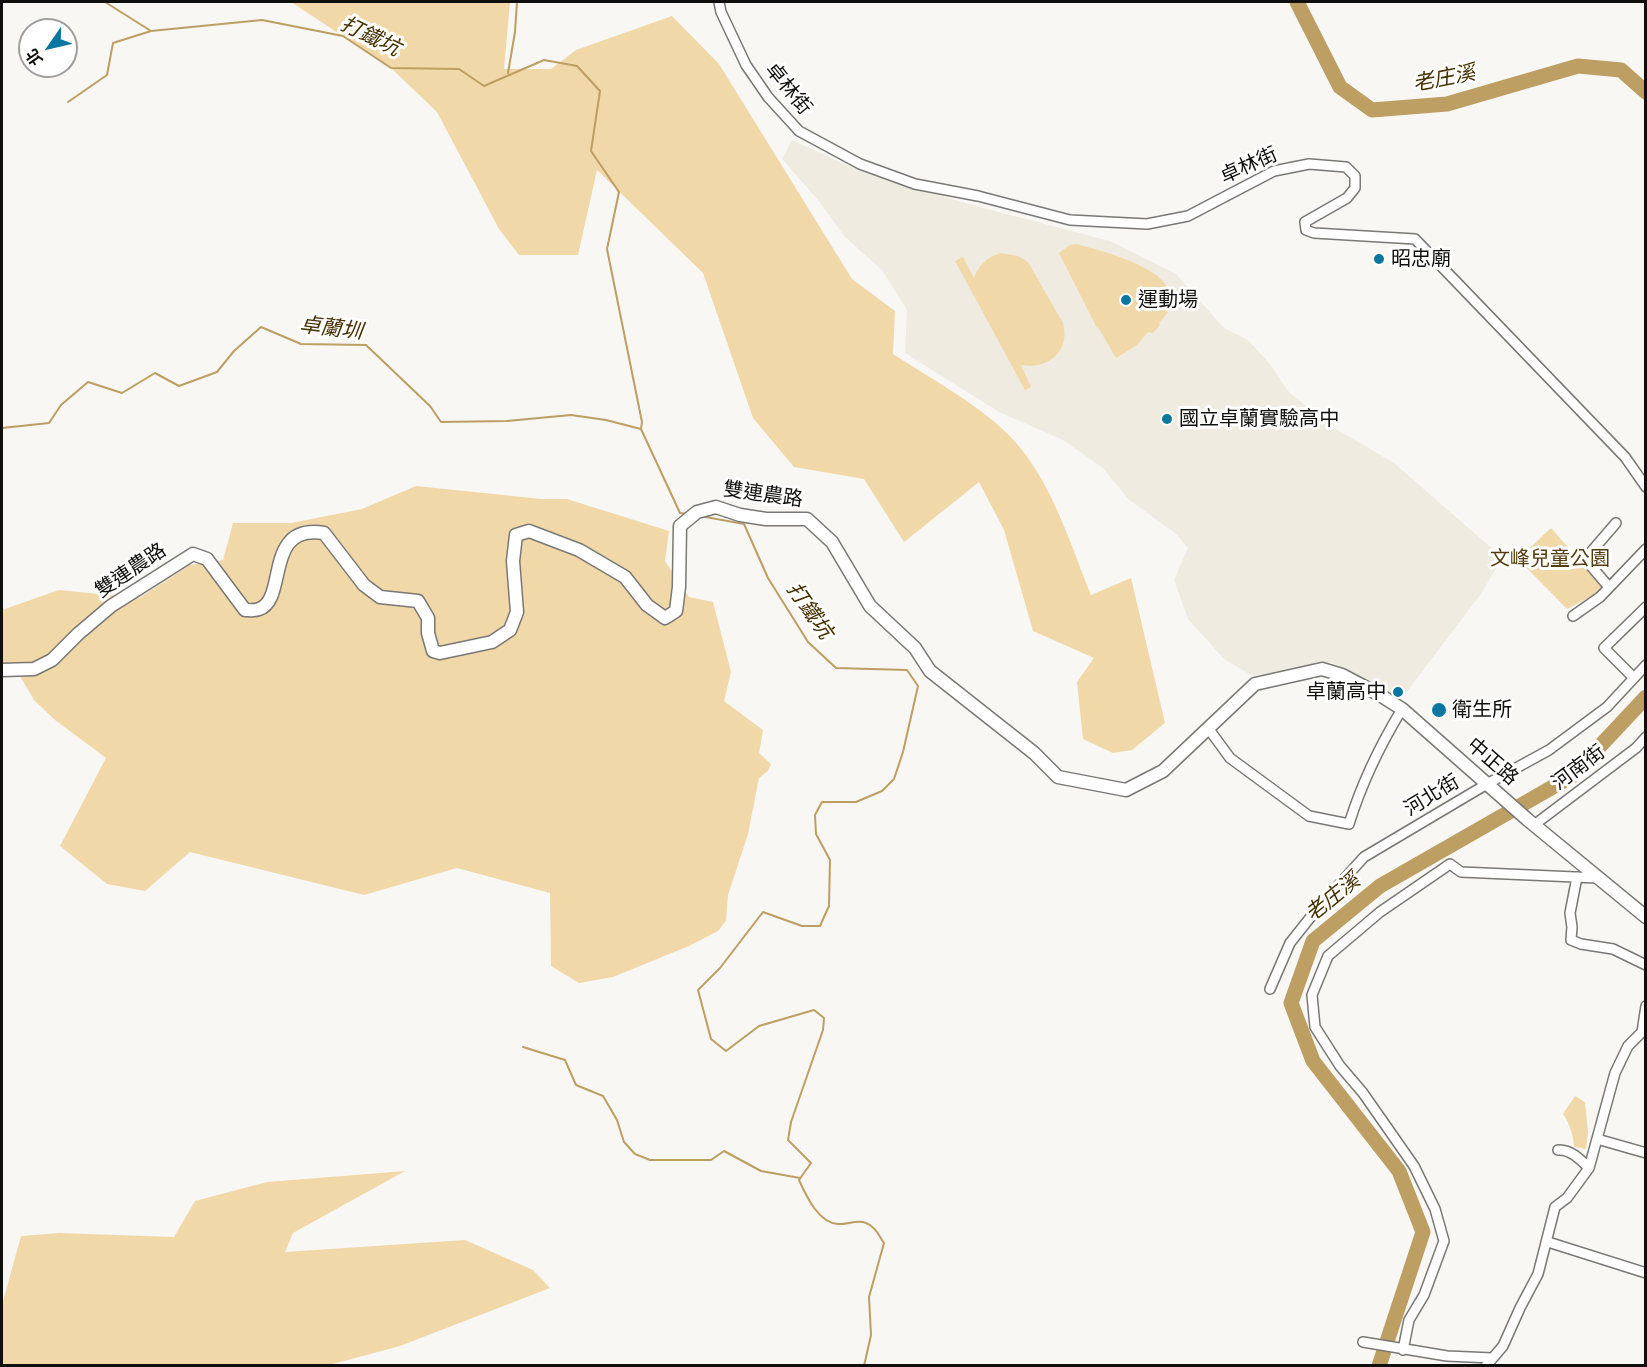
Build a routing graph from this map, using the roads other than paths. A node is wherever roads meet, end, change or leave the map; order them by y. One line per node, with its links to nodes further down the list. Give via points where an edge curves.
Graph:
1 (719, 2): 2 (street, 卓林街, via 746,65 768,97 800,131 860,164 915,184 1070,220 1147,224 1188,216 1274,171 1309,164 1346,166 1355,176 1355,188 1347,198 1305,222 1306,230 1415,239 1625,457)
2 (1646, 487)
3 (1616, 523): 5 (street, via 1585,559)
4 (1646, 549): 5 (street)
5 (1609, 587): 7 (street)
6 (1646, 607): 10 (street, via 1604,648)
7 (1573, 616)
8 (1646, 665): 10 (street, 河北街)
9 (2, 670): 12 (street, 雙連農路, via 34,669 52,660 111,606 193,554 207,559 244,610 260,609 268,602 284,550 298,534 310,530 324,532 364,585 380,597 418,601 428,618 433,651 440,653 492,642 510,630 518,612 513,561 516,535 530,531 579,550 626,576 647,605 665,618 676,611 680,526 697,512 716,507 766,519 807,519 832,542 870,606 915,648 930,671 1034,753 1058,777 1126,790 1163,771)
10 (1634, 678): 14 (street, 河北街, via 1607,707 1549,750)
11 (1402, 709): 12 (street, 中正路, via 1360,684 1322,669 1255,684); 12 (street, via 1378,748 1349,824 1310,816 1230,758); 14 (street, 中正路)
12 (1208, 728)
13 (1646, 737): 15 (street, 河南街)
14 (1487, 784): 15 (street, 中正路); 20 (street, 河北街, via 1364,857 1290,943)
15 (1531, 823): 17 (street, 中正路)
16 (1577, 877): 17 (street); 19 (street, via 1569,913 1571,940 1613,949); 29 (street, via 1461,872 1450,864 1380,912 1328,956 1312,995 1315,1027 1414,1166 1435,1209 1444,1240 1424,1295 1409,1320)
17 (1598, 878): 18 (street, 中正路)
18 (1646, 917)
19 (1646, 964)
20 (1270, 989)
21 (1646, 1006): 22 (street, via 1642,1032 1628,1046 1615,1073)
22 (1597, 1138): 24 (street); 25 (street)
23 (1558, 1150): 25 (street, via 1579,1158)
24 (1646, 1153)
25 (1589, 1168): 26 (street, via 1567,1198 1555,1207)
26 (1548, 1242): 27 (street); 30 (street, via 1538,1274 1503,1346)
27 (1646, 1273)
28 (1364, 1342): 29 (street)
29 (1403, 1350): 30 (street)
30 (1489, 1362)

